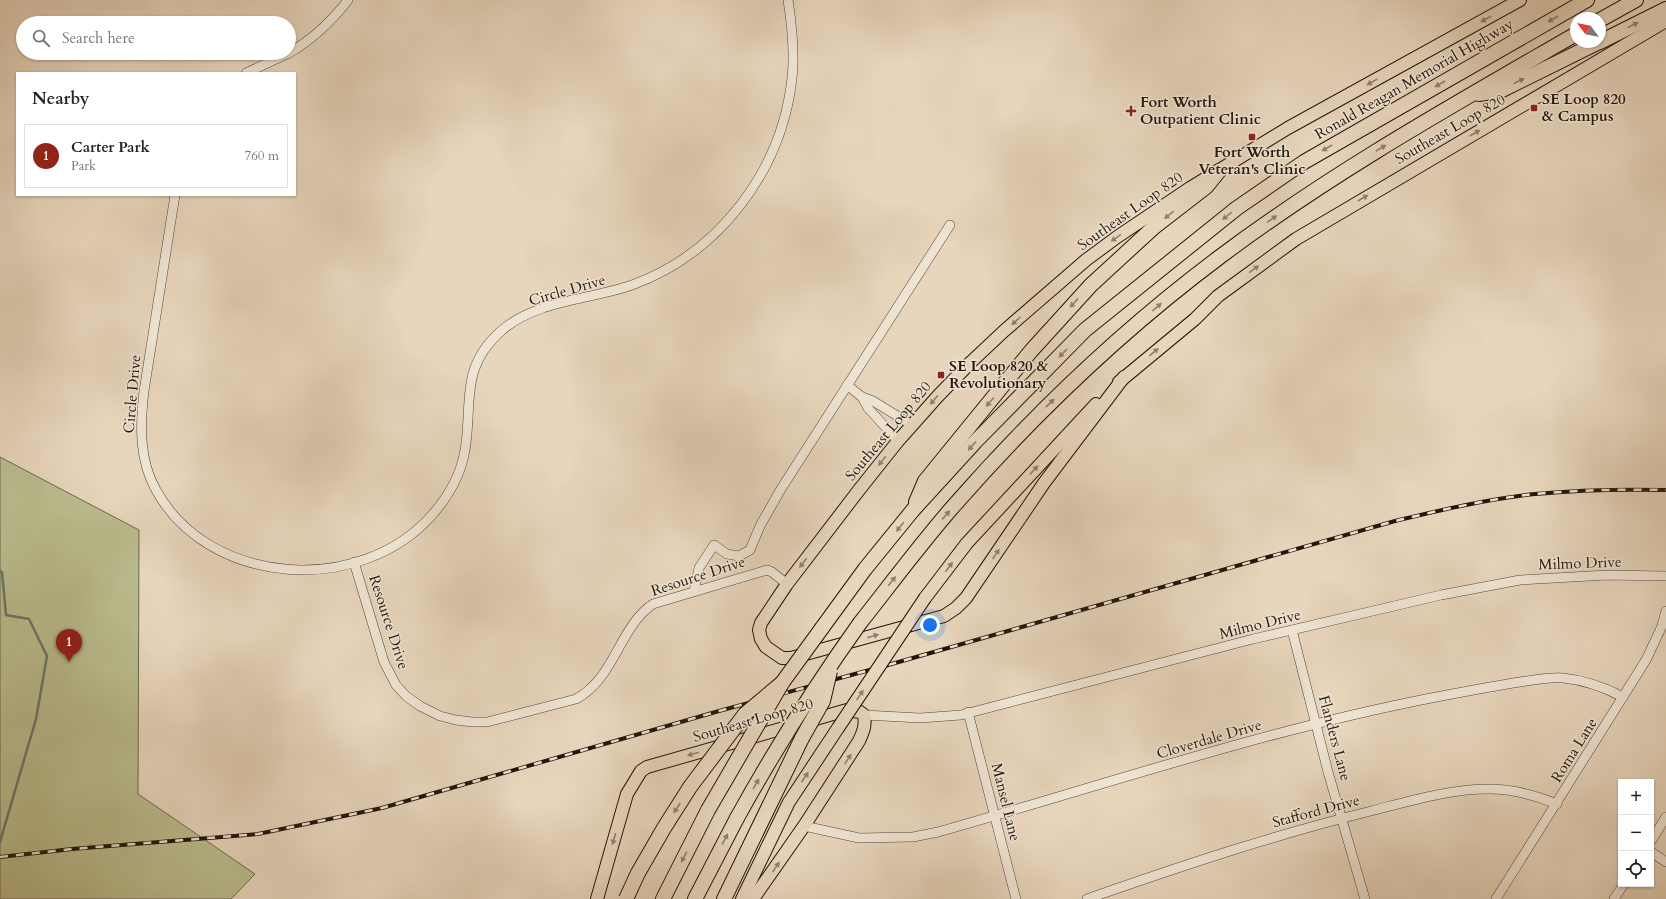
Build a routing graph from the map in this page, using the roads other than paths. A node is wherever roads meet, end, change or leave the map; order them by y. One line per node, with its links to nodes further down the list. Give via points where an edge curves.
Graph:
1 (348, 0): 11 (street, via 326,25)
2 (788, 0): 25 (street, Circle Drive, via 794,49 790,98 770,159 747,198 717,231 691,253 663,271 614,291 538,310 519,318 499,332 486,347 472,374 465,450 455,480 445,497 417,530 396,544)
3 (1520, 0): 16 (main road, Southeast Loop 820, one-way to 16, via 1288,128)
4 (1587, 0): 24 (highway, Ronald Reagan Memorial Highway, one-way to 24, via 1304,162 1237,208 1085,330 976,441)
5 (1636, 0): 7 (highway)
6 (1666, 10): 10 (highway, one-way to 6)
7 (1606, 17)
8 (1666, 21): 19 (main road, Southeast Loop 820, one-way to 8, via 1195,319 1218,296 1296,239)
9 (1570, 37): 15 (highway)
10 (1606, 39)
11 (296, 48)
12 (1588, 48): 15 (highway, one-way to 12, via 1502,90)
13 (274, 60): 14 (street)
14 (248, 72)
15 (1469, 96): 31 (highway, one-way to 15, bridge, via 950,510 1003,451 1116,342 1200,272 1282,212 1339,174)
16 (1219, 171): 22 (main road, Southeast Loop 820, one-way to 22, via 1130,228 1086,260 971,362); 24 (highway, one-way to 24, via 1206,187 1123,255 1061,317 925,481)
17 (175, 196): 25 (street, Circle Drive, via 141,414 144,456 155,489 177,520 192,534 227,555 268,567 298,570)
18 (950, 225): 20 (street)
19 (1124, 377): 27 (main road, Southeast Loop 820, one-way to 19, via 759,630 760,639 766,647 782,658 801,656 944,616 966,598 1044,483); 51 (main road, Southeast Loop 820, one-way to 19, bridge, via 788,802 925,598 967,543 1082,417)
20 (847, 385): 21 (street); 28 (street, via 781,489 750,550 739,556 726,554 714,545 699,568)
21 (862, 397): 22 (street); 23 (street, via 868,408)
22 (912, 425): 23 (main road, Southeast Loop 820)
23 (898, 441): 27 (main road, Southeast Loop 820, one-way to 27)
24 (913, 510): 32 (highway, Ronald Reagan Memorial Highway, one-way to 32, bridge, via 865,568)
25 (354, 562): 28 (street, Resource Drive, via 384,662 396,685 406,696 433,713 472,722 487,722 576,699 587,693 601,678 644,610 652,604)
26 (1666, 576): 30 (street, Milmo Drive, via 1607,575 1520,580 1441,595)
27 (787, 584): 28 (street, Resource Drive, via 767,570)
28 (694, 591)
29 (1666, 611): 33 (street, Roma Lane, via 1646,660)
30 (1292, 630): 34 (street, Milmo Drive); 36 (street, Flanders Lane)
31 (833, 661): 49 (highway, one-way to 31, bridge, via 736,818 786,732); 50 (highway, bridge, via 823,701 802,738)
32 (782, 683): 47 (highway, one-way to 47, bridge, via 745,714 690,787 638,873); 48 (highway, Ronald Reagan Memorial Highway, one-way to 48, bridge, via 708,810)
33 (1623, 697): 36 (street, Cloverdale Drive, via 1609,689 1585,682 1562,678 1540,679 1378,708); 37 (street, Roma Lane)
34 (968, 712): 35 (street, Milmo Drive, via 948,717 920,718); 38 (street, Mansel Lane)
35 (864, 715): 41 (main road, one-way to 35, via 865,730); 46 (main road, Southeast Loop 820, one-way to 46, via 847,710 647,767 641,771 627,794)
36 (1316, 724): 38 (street, Cloverdale Drive, via 1266,736); 40 (street, Flanders Lane)
37 (1557, 804): 40 (street, Stafford Drive, via 1515,791 1463,790); 56 (street, Roma Lane)
38 (995, 816): 41 (street, Cloverdale Drive, via 914,837 859,838); 53 (street, Mansel Lane)
39 (1666, 817): 42 (street)
40 (1342, 818): 54 (street, Stafford Drive, via 1291,831 1168,870); 55 (street, Flanders Lane)
41 (804, 826): 52 (main road, one-way to 41)
42 (1654, 836)
43 (1654, 854): 44 (street)
44 (1666, 862)
45 (1622, 887): 57 (street)
46 (597, 899)
47 (626, 899)
48 (663, 899)
49 (695, 899)
50 (724, 899)
51 (742, 899)
52 (753, 899)
53 (1016, 899)
54 (1087, 899)
55 (1365, 899)
56 (1496, 899)
57 (1614, 899)

